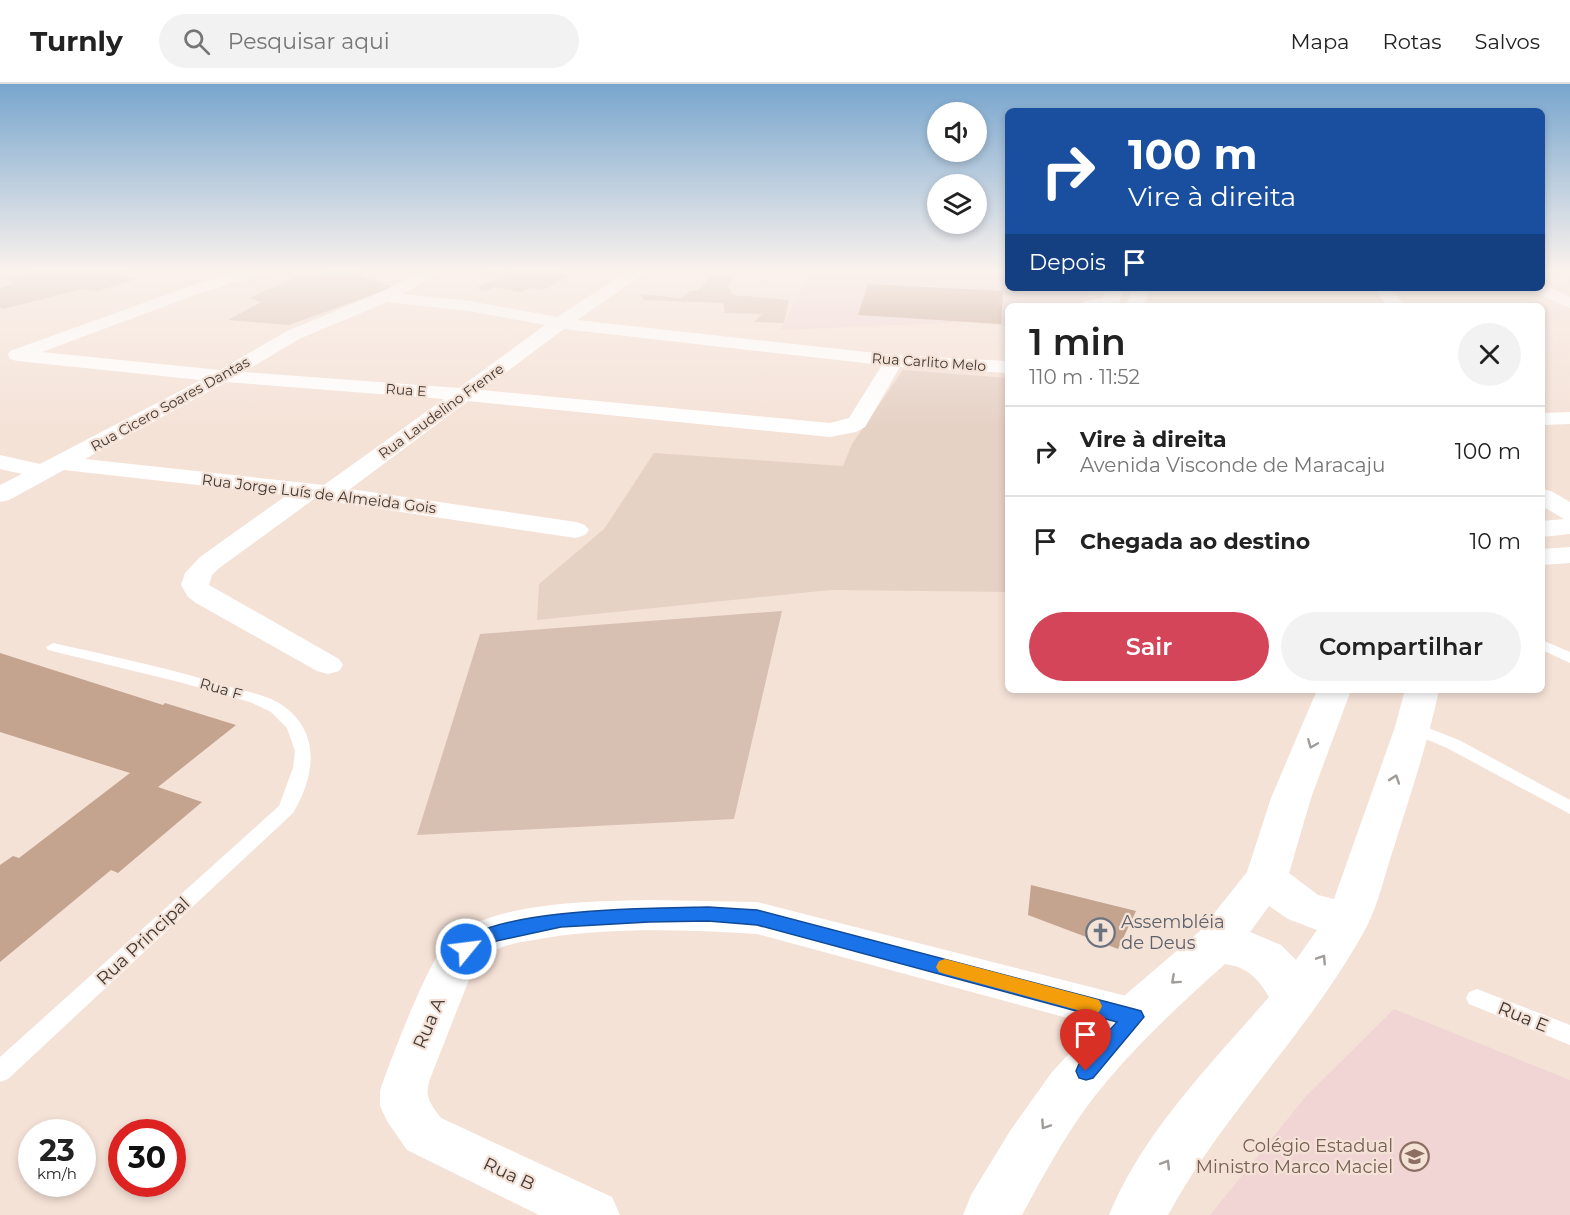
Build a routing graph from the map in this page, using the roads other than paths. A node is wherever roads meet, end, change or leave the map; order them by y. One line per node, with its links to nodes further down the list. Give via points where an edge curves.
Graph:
1 (108, 322): 5 (street)
2 (325, 322): 8 (street, Rua Cicero Soares Dantas, via 293,335)
3 (553, 322): 4 (street, Rua Carlito Melo)
4 (560, 323): 6 (street, Rua Carlito Melo); 9 (street, Rua Laudelino Frenre)
5 (8, 358): 8 (street, Rua E)
6 (894, 361): 7 (street, Rua Carlito Melo); 9 (street, Rua E, via 857,422 830,430)
7 (1005, 367)
8 (223, 376): 9 (street, Rua E); 13 (street, Rua Cicero Soares Dantas)
9 (463, 394): 14 (street, Rua Laudelino Frenre)
10 (1570, 418): 11 (street)
11 (1545, 419)
12 (0, 462): 13 (street, Rua Jorge Luís de Almeida Gois)
13 (52, 467): 14 (street, Rua Jorge Luís de Almeida Gois); 15 (street, Rua Cicero Soares Dantas)
14 (319, 492): 20 (street, Rua Jorge Luís de Almeida Gois); 26 (street, Rua Laudelino Frenre, via 209,563 199,573 195,585 206,597)
15 (0, 495)
16 (1545, 498): 17 (street)
17 (1570, 513)
18 (1570, 526): 19 (street)
19 (1545, 529)
20 (576, 530)
21 (1570, 555): 22 (street)
22 (1545, 557)
23 (1545, 646): 25 (lane)
24 (53, 647): 30 (lane, Rua F, via 207,684 270,704 288,718 303,745 301,773)
25 (1570, 658)
26 (328, 665)
27 (1333, 693): 31 (main road, one-way to 31, via 1291,798)
28 (1418, 709): 29 (lane, via 1453,744); 32 (main road, one-way to 28)
29 (1570, 808)
30 (286, 809): 38 (lane, Rua Principal)
31 (1266, 878): 32 (main road, via 1303,908); 33 (main road)
32 (1349, 918): 35 (main road, one-way to 32)
33 (1216, 944): 35 (main road, via 1264,956 1280,972); 36 (main road, one-way to 36)
34 (1477, 998): 37 (lane, Rua E)
35 (1295, 1000): 42 (main road, one-way to 35, via 1168,1161)
36 (1134, 1017): 39 (street, Rua A, via 757,918 708,914 561,920 486,936 458,959 404,1091 404,1106); 41 (main road, one-way to 41, via 1070,1089)
37 (1570, 1035)
38 (0, 1072)
39 (424, 1134): 40 (street, Rua B)
40 (594, 1215)
41 (991, 1215)
42 (1137, 1215)

